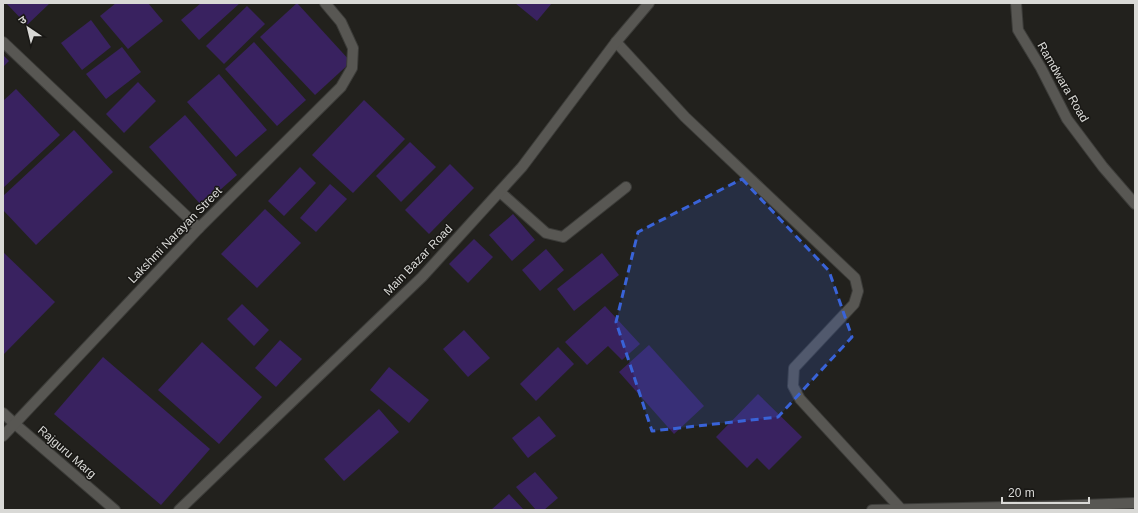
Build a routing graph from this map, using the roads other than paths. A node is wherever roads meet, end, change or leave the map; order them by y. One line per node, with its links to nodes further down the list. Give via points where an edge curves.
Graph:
1 (325, 3): 9 (street, Lakshmi Narayan Street, via 341,22 352,48 352,68 341,87)
2 (649, 3): 5 (street, Main Bazar Road)
3 (1016, 3): 8 (street, Ramdwara Road, via 1018,30 1067,119)
4 (3, 42): 9 (street)
5 (616, 42): 7 (street, Main Bazar Road, via 522,167); 14 (street, via 685,117 854,278 858,291 854,304 794,368 793,386 800,400)
6 (626, 187): 7 (street, via 563,237 546,232)
7 (500, 192): 16 (street, Main Bazar Road, via 422,277)
8 (1135, 204)
9 (199, 228): 11 (street, Lakshmi Narayan Street)
10 (3, 413): 11 (street, Rajguru Marg)
11 (15, 424): 12 (street, Lakshmi Narayan Street); 15 (street, Rajguru Marg)
12 (3, 436)
13 (1135, 503): 14 (street)
14 (901, 509): 17 (street)
15 (115, 510)
16 (179, 510)
17 (872, 510)

